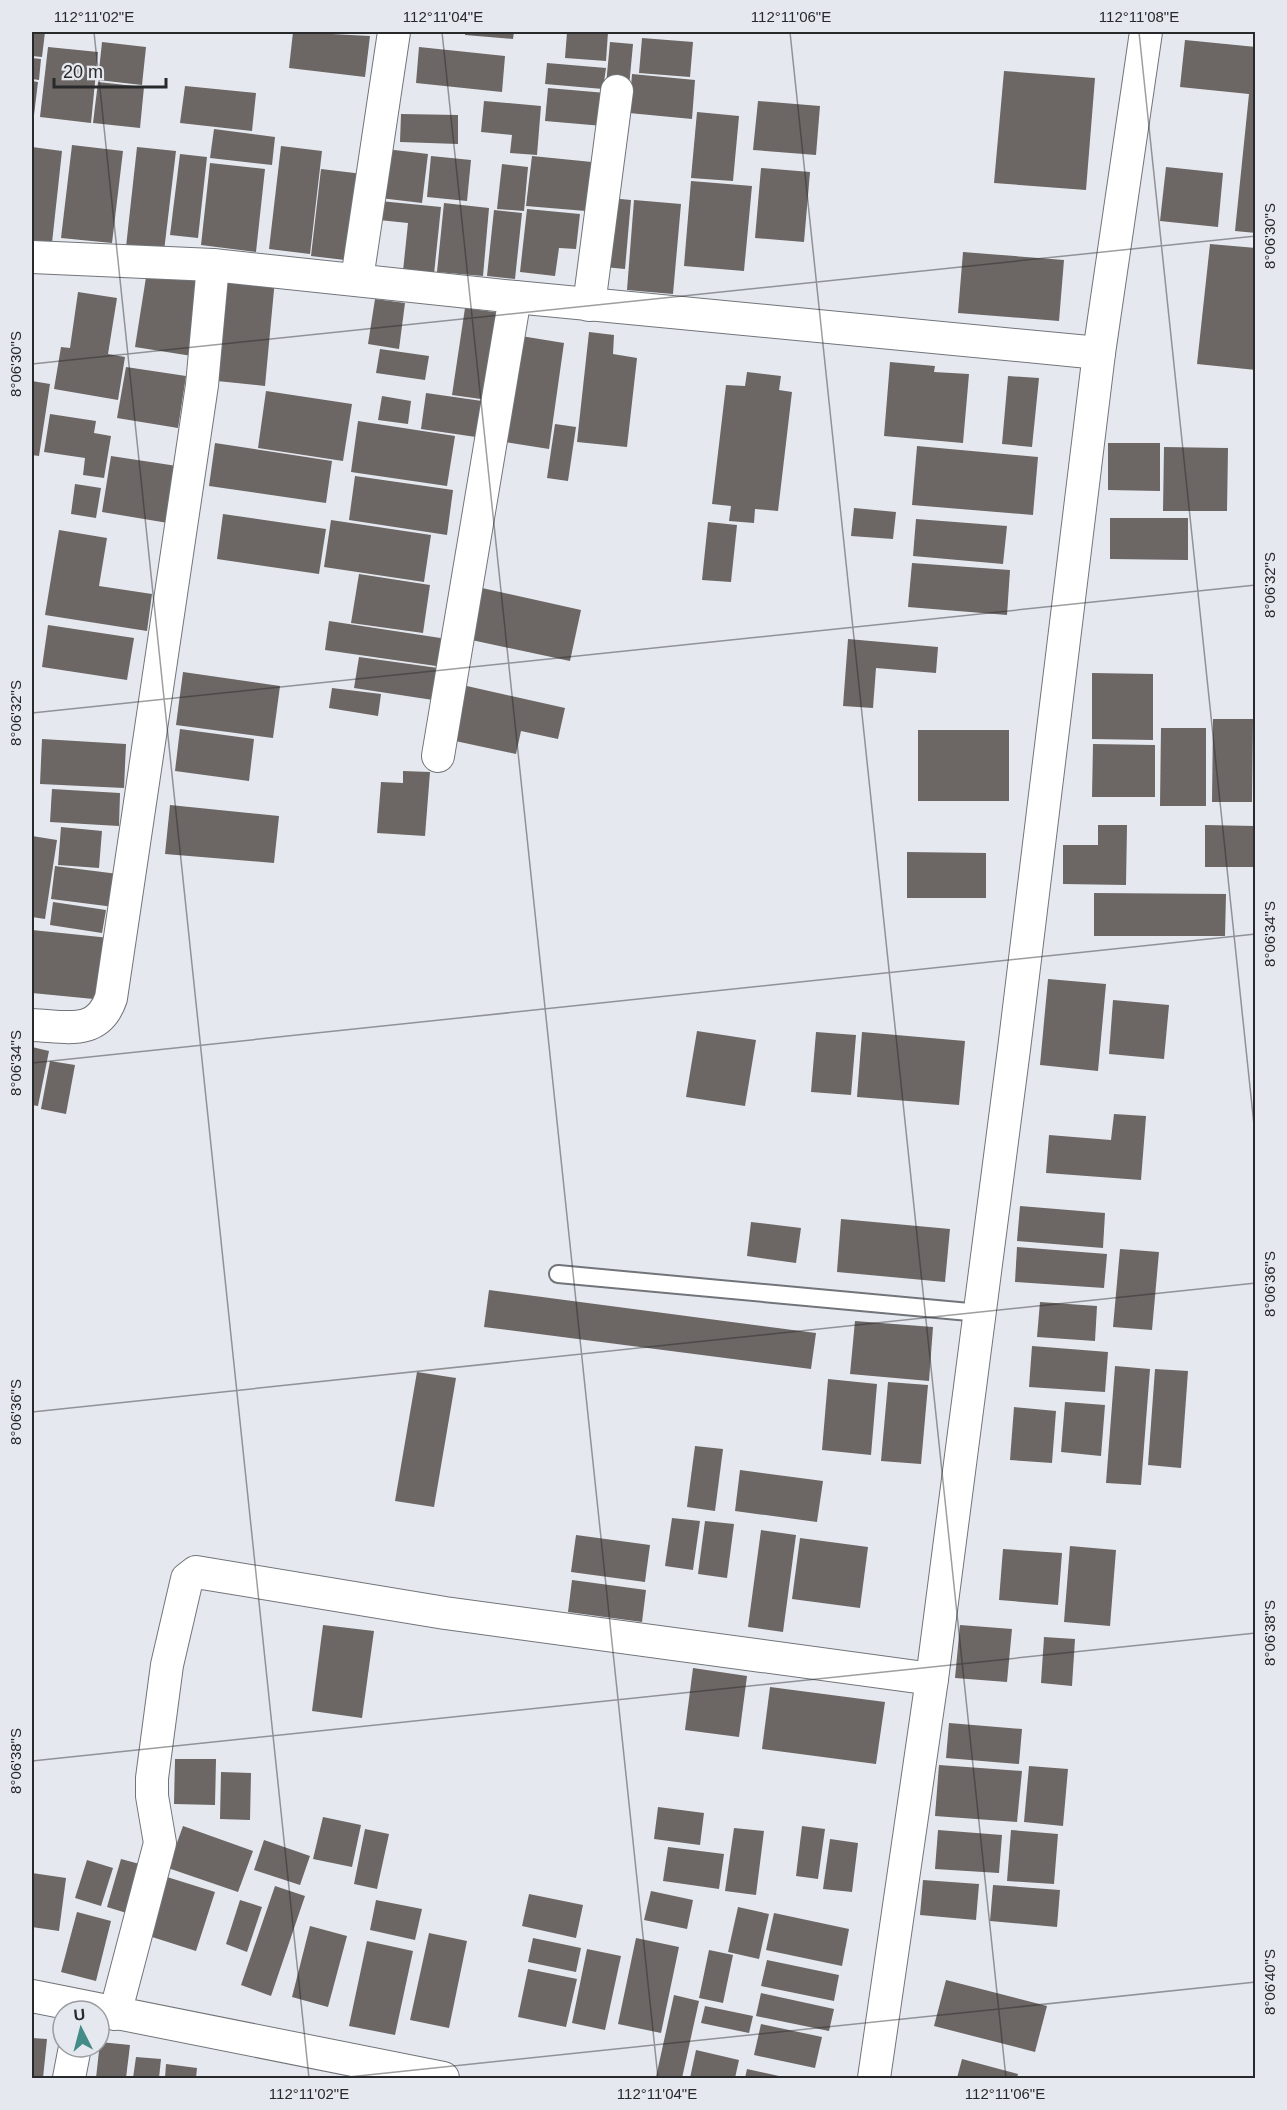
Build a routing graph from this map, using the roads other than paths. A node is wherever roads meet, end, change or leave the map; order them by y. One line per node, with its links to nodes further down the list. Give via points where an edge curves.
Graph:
1 (394, 32): 6 (street)
2 (1146, 32): 9 (street)
3 (617, 91): 8 (street)
4 (32, 257): 5 (street)
5 (213, 265): 6 (street); 11 (street, via 202,385 111,998 106,1012 96,1022 79,1027)
6 (357, 279): 7 (street)
7 (514, 297): 8 (street); 10 (street)
8 (589, 305): 9 (street)
9 (1099, 353): 13 (street)
10 (438, 756)
11 (32, 1025)
12 (558, 1274): 13 (lane)
13 (980, 1313): 14 (street)
14 (932, 1679): 18 (street, via 445,1613 196,1572 187,1579 167,1665 152,1778 160,1843); 22 (street)
15 (32, 1996): 16 (street)
16 (51, 2001)
17 (111, 2013): 18 (street)
18 (115, 2014): 20 (street)
19 (73, 2059): 21 (street)
20 (427, 2077)
21 (69, 2079)
22 (874, 2079)

